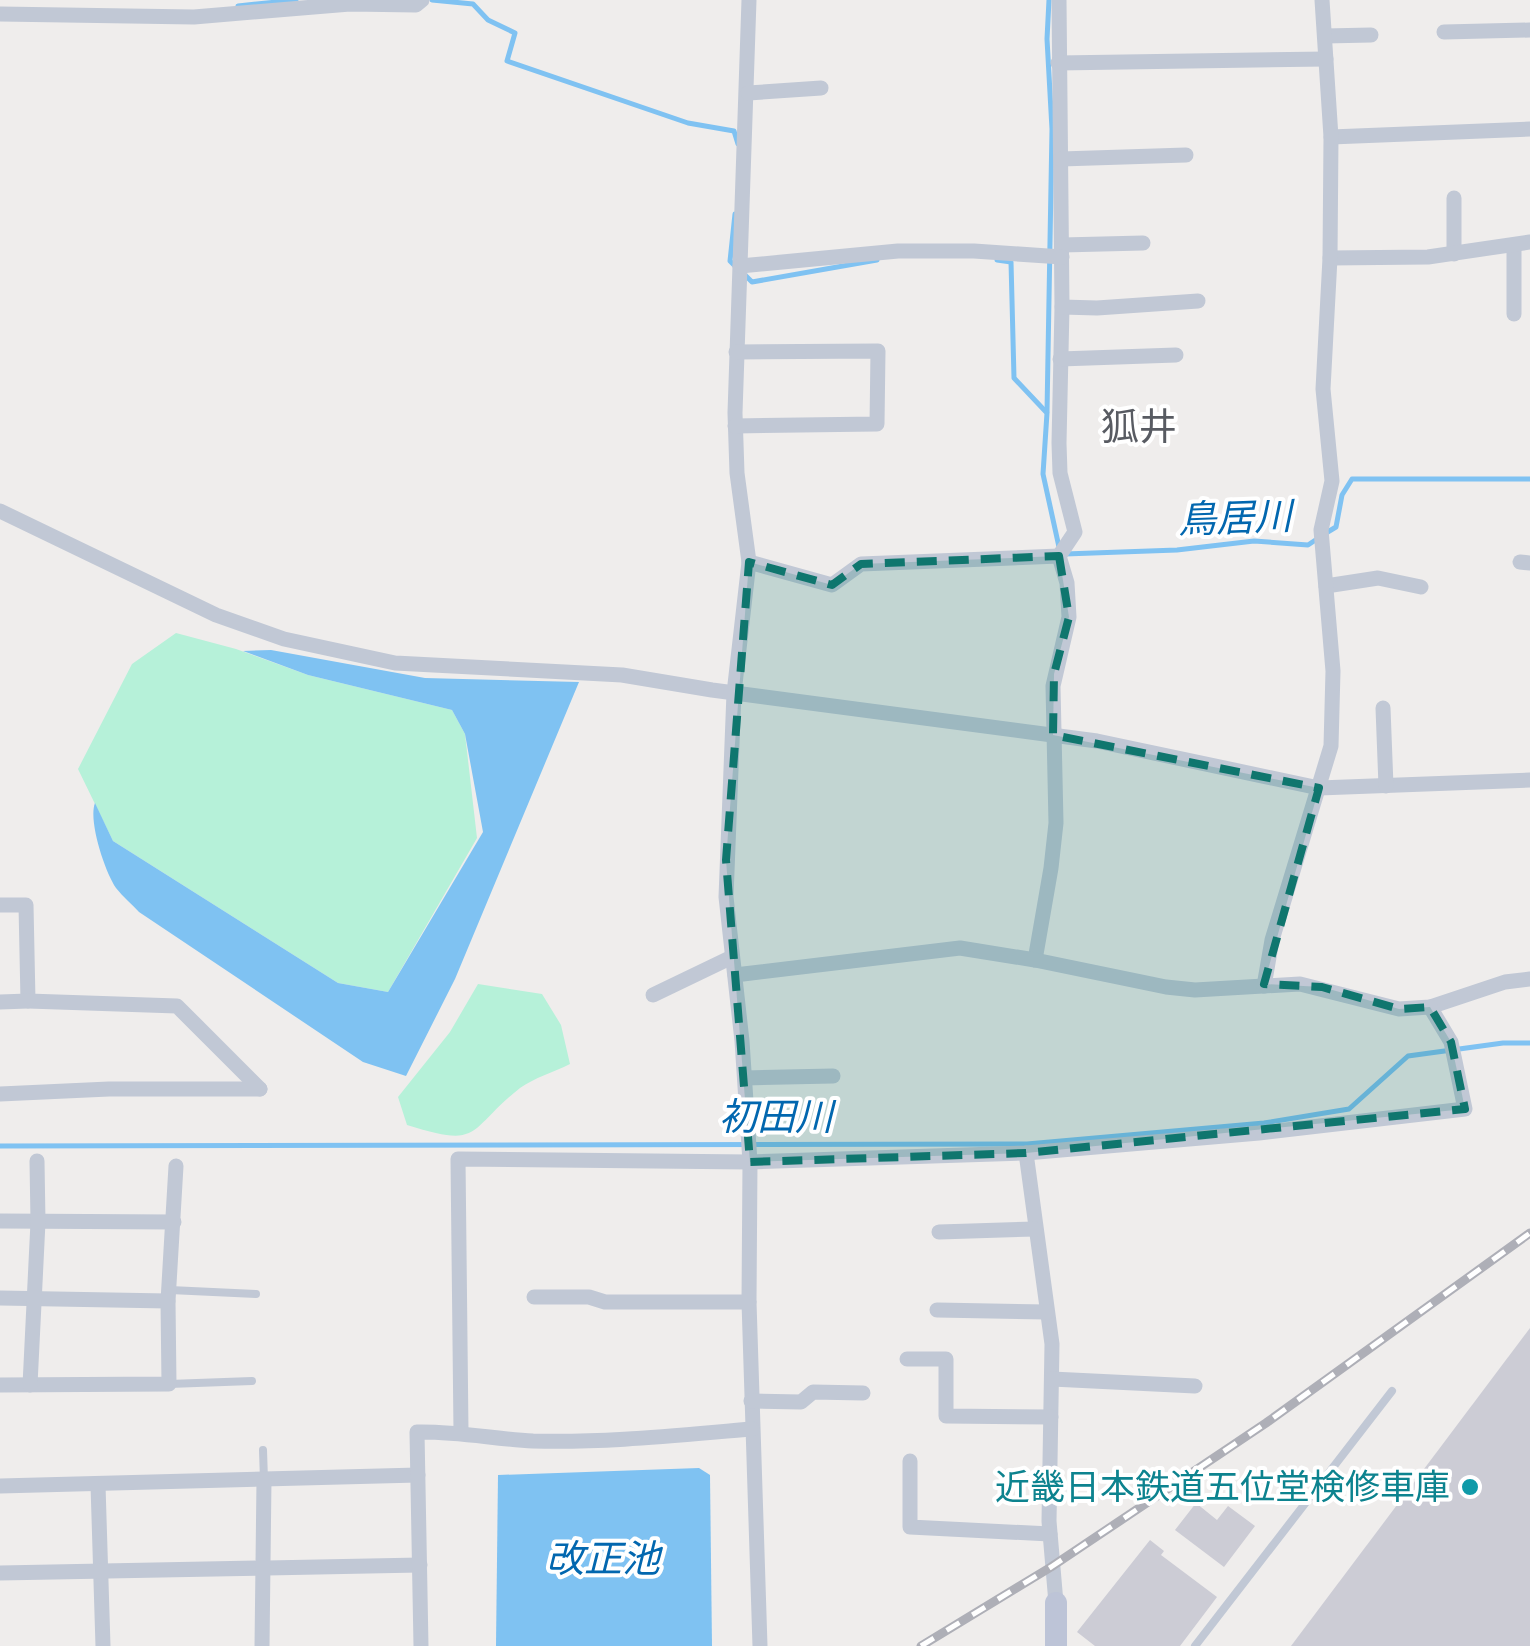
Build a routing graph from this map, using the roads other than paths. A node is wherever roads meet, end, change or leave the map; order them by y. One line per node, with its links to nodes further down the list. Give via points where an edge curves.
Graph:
1 (422, 0): 5 (street, via 194,17)
2 (749, 0): 13 (street)
3 (1059, 0): 11 (street)
4 (1322, 0): 9 (street)
5 (0, 14)
6 (1530, 30): 7 (street)
7 (1444, 32)
8 (1371, 35): 9 (street)
9 (1325, 36): 10 (street)
10 (1326, 59): 11 (street); 15 (street)
11 (1058, 62): 17 (street)
12 (820, 88): 13 (street)
13 (748, 93): 24 (street)
14 (1530, 130): 15 (street)
15 (1332, 137): 23 (street)
16 (1186, 155): 17 (street)
17 (1062, 158): 21 (street)
18 (1454, 198): 22 (street)
19 (1144, 243): 21 (street)
20 (1522, 243): 22 (street); 27 (street)
21 (1062, 251): 24 (street, via 898,252); 26 (street)
22 (1454, 254): 23 (street)
23 (1330, 258): 35 (street, via 1323,388 1332,481 1321,530)
24 (740, 272): 28 (street)
25 (1198, 301): 26 (street)
26 (1062, 307): 30 (street)
27 (1514, 314)
28 (736, 352): 31 (street); 31 (street, via 878,351 878,424)
29 (1176, 355): 30 (street)
30 (1060, 359): 33 (street, via 1060,472 1075,532)
31 (735, 426): 34 (street)
32 (0, 511): 37 (street, via 216,615 300,642 395,663 594,671)
33 (1060, 556): 34 (street, via 861,564 832,585); 39 (street, via 1069,617 1054,674)
34 (749, 562): 37 (street)
35 (1326, 586): 36 (street, via 1378,578); 42 (street, via 1330,746)
36 (1421, 587)
37 (734, 693): 39 (street); 44 (street, via 726,860)
38 (1383, 708): 41 (street)
39 (1053, 735): 42 (street); 45 (street, via 1056,823)
40 (1530, 780): 41 (street)
41 (1386, 786): 42 (street)
42 (1320, 788): 48 (street)
43 (0, 906): 50 (street, via 26,905)
44 (732, 956): 46 (street); 49 (street)
45 (1034, 960): 46 (street, via 960,948); 48 (street, via 1166,987)
46 (734, 975): 54 (street)
47 (1530, 979): 52 (street)
48 (1264, 986): 52 (street, via 1322,987 1399,1010)
49 (653, 995)
50 (28, 1001): 51 (street); 55 (street, via 176,1006 260,1089)
51 (0, 1002)
52 (1430, 1007): 56 (street, via 1453,1049 1465,1109)
53 (833, 1076): 54 (street)
54 (745, 1078): 58 (street)
55 (0, 1094)
56 (1026, 1154): 58 (street); 63 (street)
57 (36, 1161): 61 (street)
58 (750, 1162): 70 (street); 85 (street, via 458,1159)
59 (176, 1166): 62 (street)
60 (0, 1222): 61 (street)
61 (38, 1222): 62 (street); 69 (street)
62 (174, 1222): 66 (street)
63 (1035, 1229): 64 (street); 72 (street)
64 (939, 1232)
65 (256, 1294): 66 (lane)
66 (169, 1295): 69 (street); 76 (street)
67 (534, 1297): 70 (street)
68 (0, 1298): 69 (street)
69 (35, 1299): 78 (street)
70 (748, 1302): 82 (street)
71 (937, 1310): 72 (street)
72 (1048, 1312): 74 (street)
73 (906, 1359): 83 (street, via 946,1359 946,1416)
74 (1052, 1379): 79 (street); 83 (street)
75 (252, 1381): 76 (lane)
76 (169, 1384): 78 (street)
77 (0, 1385): 78 (street)
78 (30, 1385)
79 (1195, 1386)
80 (1392, 1391): 103 (lane)
81 (863, 1392): 82 (street)
82 (751, 1402): 84 (street)
83 (1051, 1417): 92 (street)
84 (752, 1429): 85 (street, via 536,1441); 101 (street)
85 (462, 1432): 88 (street, via 417,1432)
86 (264, 1450): 89 (lane)
87 (910, 1461): 92 (street, via 910,1528)
88 (418, 1475): 89 (street); 93 (street)
89 (264, 1480): 90 (street); 94 (street)
90 (98, 1485): 91 (street); 95 (street)
91 (0, 1486)
92 (1050, 1534): 97 (street)
93 (420, 1565): 94 (street); 100 (street)
94 (262, 1568): 95 (street); 99 (street)
95 (101, 1570): 96 (street); 98 (street)
96 (0, 1573)
97 (1056, 1603): 102 (street)
98 (104, 1646)
99 (262, 1646)
100 (421, 1646)
101 (760, 1646)
102 (1056, 1646)
103 (1194, 1646)

